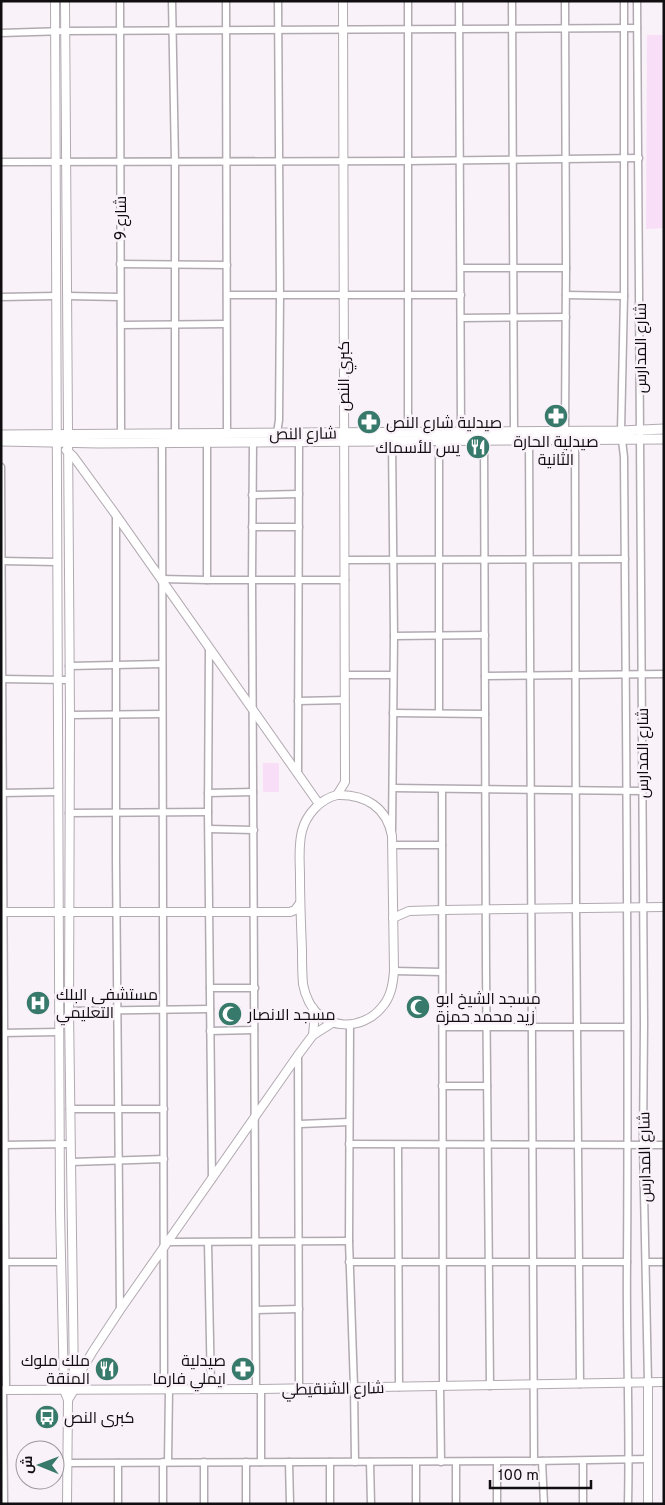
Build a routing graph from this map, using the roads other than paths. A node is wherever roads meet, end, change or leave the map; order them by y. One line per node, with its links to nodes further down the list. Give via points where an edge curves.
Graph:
1 (55, 1): 24 (street)
2 (65, 1): 25 (street)
3 (120, 1): 26 (street, شارع 9)
4 (172, 1): 20 (street)
5 (226, 1): 21 (street)
6 (278, 1): 22 (street)
7 (343, 1): 23 (street, كبري النص)
8 (408, 1): 16 (street)
9 (459, 1): 17 (street)
10 (512, 1): 14 (street)
11 (565, 1): 15 (street)
12 (624, 1): 18 (street, شارع المدارس)
13 (637, 1): 19 (street, شارع المدارس)
14 (512, 27): 15 (street); 17 (street); 32 (street)
15 (565, 27): 18 (street); 30 (street)
16 (408, 28): 17 (street); 23 (street); 33 (street)
17 (459, 28): 31 (street)
18 (624, 28): 19 (street); 28 (street, شارع المدارس)
19 (637, 28): 29 (street, شارع المدارس)
20 (173, 30): 21 (street); 26 (street); 41 (street)
21 (226, 30): 22 (street); 38 (street)
22 (279, 30): 23 (street); 39 (street)
23 (343, 30): 40 (street, كبري النص)
24 (55, 31): 25 (street); 27 (street); 35 (street)
25 (66, 31): 26 (street); 36 (street)
26 (120, 31): 37 (street, شارع 9)
27 (1, 33)
28 (624, 158): 29 (street); 30 (street); 57 (street, شارع المدارس)
29 (638, 158): 75 (street, شارع المدارس)
30 (565, 159): 32 (street); 46 (street)
31 (460, 160): 32 (street); 33 (street); 45 (street)
32 (513, 160): 47 (street)
33 (409, 161): 40 (street); 51 (street)
34 (1, 162): 35 (street)
35 (55, 162): 36 (street); 55 (street)
36 (67, 162): 37 (street); 56 (street)
37 (120, 162): 41 (street); 42 (street, شارع 9)
38 (226, 162): 39 (street); 41 (street); 44 (street)
39 (280, 162): 40 (street); 49 (street)
40 (344, 162): 50 (street, كبري النص)
41 (175, 163): 43 (street)
42 (120, 264): 43 (street); 58 (street, شارع 9)
43 (174, 265): 44 (street); 64 (street)
44 (227, 265): 48 (street)
45 (461, 268): 47 (street); 52 (street)
46 (566, 268): 47 (street); 53 (street)
47 (514, 269): 61 (street)
48 (226, 295): 49 (street); 62 (street)
49 (280, 295): 50 (street); 71 (street)
50 (344, 295): 51 (street); 76 (street, كبري النص)
51 (409, 295): 52 (street); 67 (street)
52 (461, 295): 60 (street)
53 (566, 295): 57 (street); 59 (street)
54 (1, 296): 55 (street)
55 (56, 296): 84 (street)
56 (67, 296): 58 (street); 90 (street)
57 (624, 296): 74 (street, شارع المدارس)
58 (120, 297): 63 (street, شارع 9)
59 (566, 317): 61 (street); 66 (street)
60 (461, 318): 61 (street); 68 (street)
61 (514, 318): 69 (street)
62 (226, 324): 64 (street); 70 (street)
63 (120, 325): 64 (street); 73 (street, شارع 9)
64 (175, 325): 77 (street)
65 (664, 428): 75 (main road, شارع النص)
66 (565, 431): 69 (main road, شارع النص); 74 (main road, شارع النص)
67 (408, 432): 68 (main road, شارع النص); 76 (main road, شارع النص)
68 (462, 432): 69 (main road, شارع النص)
69 (514, 432)
70 (227, 433): 71 (main road, شارع النص); 77 (main road, شارع النص)
71 (277, 433): 76 (main road, شارع النص)
72 (1, 435): 84 (main road, شارع النص)
73 (121, 435): 77 (main road, شارع النص); 90 (main road, شارع النص)
74 (622, 435): 75 (main road, شارع النص); 83 (main road, شارع النص); 103 (street, شارع المدارس)
75 (640, 435): 78 (main road, شارع النص); 120 (street, شارع المدارس)
76 (344, 436): 79 (main road, شارع النص); 86 (main road, شارع النص); 100 (street, كبري النص)
77 (175, 438): 88 (main road, شارع النص); 89 (main road, شارع النص)
78 (664, 439)
79 (392, 440): 80 (main road, شارع النص); 101 (street)
80 (439, 440): 81 (main road, شارع النص); 97 (street)
81 (484, 440): 82 (main road, شارع النص); 98 (street)
82 (529, 440): 83 (main road, شارع النص); 102 (street)
83 (575, 440): 99 (street)
84 (57, 441): 87 (main road, شارع النص); 90 (main road, شارع النص); 90 (street); 105 (street)
85 (253, 441): 86 (main road, شارع النص); 89 (main road, شارع النص); 93 (street)
86 (299, 441): 92 (street)
87 (1, 442)
88 (162, 442): 90 (main road, شارع النص); 106 (street)
89 (207, 442): 107 (street)
90 (68, 443): 94 (street); 118 (street)
91 (1, 467): 104 (street)
92 (299, 494): 93 (street); 96 (street)
93 (252, 495): 95 (street)
94 (116, 515): 106 (street); 116 (street)
95 (252, 527): 96 (street); 108 (street)
96 (299, 527): 109 (street)
97 (439, 559): 98 (street); 101 (street); 113 (street)
98 (484, 559): 102 (street); 111 (street)
99 (574, 559): 102 (street); 103 (street); 124 (street)
100 (345, 560): 101 (street); 110 (street, كبري النص)
101 (393, 560): 112 (street)
102 (529, 560): 126 (street)
103 (625, 560): 119 (street, شارع المدارس)
104 (2, 561): 105 (street); 114 (street)
105 (58, 562): 128 (street)
106 (161, 580): 107 (street); 115 (street); 117 (street)
107 (207, 580): 108 (street)
108 (252, 580): 109 (street); 133 (street)
109 (299, 580): 110 (street); 131 (street)
110 (345, 580): 122 (street, كبري النص)
111 (484, 635): 113 (street); 125 (street)
112 (394, 636): 113 (street); 123 (street)
113 (439, 636): 136 (street)
114 (2, 647): 127 (street)
115 (209, 648): 133 (street); 152 (street)
116 (116, 664): 117 (street); 118 (street); 139 (street)
117 (162, 664): 135 (street)
118 (69, 666): 129 (street)
119 (626, 674): 120 (street); 124 (street); 147 (street, شارع المدارس)
120 (642, 674): 121 (street); 148 (street, شارع المدارس)
121 (664, 674)
122 (345, 675): 123 (street); 130 (street, كبري النص)
123 (394, 675): 134 (street)
124 (576, 675): 126 (street); 146 (street)
125 (485, 676): 126 (street); 137 (street)
126 (529, 676): 145 (street)
127 (2, 680): 128 (street); 132 (street)
128 (58, 680): 129 (street); 149 (street)
129 (70, 680): 138 (street)
130 (345, 700): 131 (street); 141 (street, كبري النص)
131 (298, 701): 140 (street)
132 (2, 706): 151 (street)
133 (252, 709): 140 (street); 150 (street)
134 (394, 713): 136 (street); 142 (street)
135 (162, 714): 139 (street); 157 (street)
136 (439, 714): 137 (street)
137 (485, 714): 144 (street)
138 (70, 715): 139 (street); 159 (street)
139 (116, 715): 156 (street)
140 (298, 772): 155 (street)
141 (345, 782): 153 (street); 154 (street)
142 (393, 788): 143 (street); 162 (street)
143 (442, 789): 144 (street); 164 (street)
144 (486, 789): 145 (street); 172 (street)
145 (530, 790): 146 (street); 170 (street)
146 (576, 791): 147 (street); 171 (street)
147 (626, 791): 148 (street); 167 (street, شارع المدارس)
148 (643, 791): 168 (street, شارع المدارس)
149 (58, 792): 151 (street); 178 (street)
150 (253, 792): 152 (street); 161 (street)
151 (2, 793): 177 (street)
152 (208, 793): 158 (street)
153 (337, 795): 154 (street); 155 (street)
154 (354, 796): 162 (street, via 383,813 389,821)
155 (319, 804): 165 (street, via 310,814 302,832)
156 (117, 812): 157 (street); 159 (street); 180 (street)
157 (163, 812): 158 (street); 181 (street)
158 (208, 812): 160 (street)
159 (69, 813): 179 (street)
160 (209, 829): 161 (street); 182 (street)
161 (254, 830): 174 (street)
162 (392, 836): 163 (street)
163 (393, 845): 164 (street); 166 (street)
164 (442, 845): 173 (street)
165 (300, 903): 175 (street, via 295,910); 184 (street)
166 (393, 903): 176 (street); 183 (street)
167 (626, 907): 168 (street); 171 (street); 197 (street, شارع المدارس)
168 (643, 907): 169 (street); 226 (street, شارع المدارس)
169 (664, 907)
170 (532, 908): 171 (street); 172 (street); 199 (street)
171 (576, 908): 200 (street)
172 (486, 909): 173 (street); 198 (street)
173 (442, 910): 176 (street); 186 (street)
174 (254, 911): 175 (street); 182 (street); 188 (street)
175 (283, 911): 184 (street)
176 (409, 911): 183 (street)
177 (3, 912): 178 (street); 204 (street)
178 (59, 912): 179 (street); 203 (street)
179 (69, 912): 180 (street); 192 (street)
180 (117, 912): 181 (street); 193 (street)
181 (163, 912): 182 (street); 191 (street)
182 (209, 912): 187 (street)
183 (393, 918): 185 (street)
184 (301, 923): 189 (street, via 303,982)
185 (394, 972): 186 (street); 195 (street, via 391,990 382,1008 367,1020)
186 (442, 972): 196 (street)
187 (210, 988): 188 (street); 190 (street)
188 (254, 988): 202 (street)
189 (313, 1008): 194 (street); 205 (street)
190 (210, 1009): 191 (street); 201 (street)
191 (164, 1010): 193 (street); 211 (street)
192 (69, 1011): 193 (street); 209 (street)
193 (118, 1011): 210 (street)
194 (332, 1023): 195 (street); 205 (street)
195 (350, 1025): 213 (street)
196 (442, 1027): 198 (street); 207 (street)
197 (627, 1027): 200 (street); 225 (street, شارع المدارس)
198 (487, 1028): 199 (street); 208 (street)
199 (532, 1028): 200 (street); 223 (street)
200 (577, 1028): 224 (street)
201 (210, 1030): 202 (street); 230 (street)
202 (254, 1030): 212 (street)
203 (59, 1032): 204 (street); 215 (street)
204 (2, 1033): 219 (street)
205 (313, 1036): 206 (street)
206 (298, 1055): 212 (street); 214 (street)
207 (442, 1086): 208 (street); 221 (street)
208 (487, 1086): 222 (street)
209 (70, 1109): 210 (street); 216 (street)
210 (118, 1109): 211 (street); 228 (street)
211 (164, 1109): 227 (street)
212 (255, 1116): 230 (street); 234 (street)
213 (349, 1122): 214 (street); 217 (street)
214 (300, 1124): 235 (street)
215 (60, 1144): 216 (street); 219 (street); 240 (street)
216 (71, 1144): 229 (street)
217 (348, 1144): 220 (street); 232 (street)
218 (664, 1144): 226 (street)
219 (3, 1145): 231 (street)
220 (398, 1145): 221 (street); 242 (street)
221 (442, 1145): 222 (street); 243 (street)
222 (489, 1145): 223 (street); 244 (street)
223 (533, 1145): 224 (street); 237 (street)
224 (577, 1145): 225 (street); 238 (street)
225 (628, 1145): 226 (street); 245 (street, شارع المدارس)
226 (643, 1145): 246 (street, شارع المدارس)
227 (164, 1159): 228 (street); 236 (street)
228 (118, 1160): 229 (street); 250 (street)
229 (70, 1162): 259 (street)
230 (212, 1179): 236 (street)
231 (3, 1232): 239 (street)
232 (349, 1241): 235 (street); 241 (street)
233 (208, 1242): 234 (street); 236 (street); 264 (street)
234 (256, 1242): 235 (street); 251 (street)
235 (300, 1242): 249 (street)
236 (167, 1244): 250 (street); 263 (street)
237 (533, 1261): 238 (street); 244 (street); 256 (street)
238 (579, 1261): 245 (street); 255 (street)
239 (6, 1262): 240 (street); 248 (street)
240 (60, 1262): 267 (street)
241 (349, 1262): 242 (street); 260 (street)
242 (398, 1262): 243 (street); 261 (street)
243 (443, 1262): 244 (street); 257 (street)
244 (489, 1262): 258 (street)
245 (627, 1262): 254 (street, شارع المدارس)
246 (646, 1262): 247 (street); 252 (street, شارع المدارس)
247 (664, 1262)
248 (3, 1288): 266 (street)
249 (299, 1309): 251 (street); 262 (street)
250 (120, 1310): 259 (street)
251 (256, 1310): 265 (street)
252 (648, 1382): 253 (street, شارع الشنقيطي); 254 (street, شارع الشنقيطي); 270 (street, شارع المدارس)
253 (664, 1382)
254 (627, 1383): 255 (street, شارع الشنقيطي); 272 (street, شارع المدارس)
255 (580, 1384): 256 (street, شارع الشنقيطي)
256 (533, 1385): 258 (street, شارع الشنقيطي); 273 (street)
257 (442, 1386): 258 (street, شارع الشنقيطي); 261 (street, شارع الشنقيطي); 284 (street)
258 (490, 1386)
259 (74, 1387): 263 (street, شارع الشنقيطي); 267 (street, شارع الشنقيطي); 268 (street)
260 (354, 1387): 261 (street, شارع الشنقيطي); 262 (street, شارع الشنقيطي); 281 (street)
261 (399, 1387)
262 (299, 1388): 265 (street, شارع الشنقيطي)
263 (167, 1389): 264 (street, شارع الشنقيطي); 275 (street)
264 (211, 1389): 265 (street, شارع الشنقيطي)
265 (258, 1389): 278 (street)
266 (4, 1390): 267 (street, شارع الشنقيطي); 269 (street)
267 (64, 1390): 268 (street)
268 (68, 1400): 287 (street)
269 (2, 1457): 289 (street)
270 (648, 1459): 272 (street); 304 (street, شارع المدارس)
271 (583, 1460): 272 (street); 274 (street); 302 (street)
272 (629, 1460): 303 (street, شارع المدارس)
273 (534, 1461): 274 (street); 286 (street)
274 (542, 1461): 301 (street)
275 (166, 1462): 276 (street); 288 (street); 292 (street)
276 (204, 1462): 277 (street); 293 (street)
277 (246, 1462): 278 (street); 294 (street)
278 (261, 1462): 279 (street)
279 (289, 1462): 280 (street); 295 (street)
280 (330, 1462): 281 (street); 296 (street)
281 (355, 1462): 282 (street)
282 (370, 1462): 283 (street); 297 (street)
283 (416, 1462): 284 (street); 298 (street)
284 (441, 1462): 285 (street)
285 (456, 1462): 286 (street); 299 (street)
286 (497, 1462): 300 (street)
287 (67, 1463): 288 (street); 290 (street)
288 (118, 1463): 291 (street)
289 (4, 1504)
290 (67, 1504)
291 (118, 1504)
292 (163, 1504)
293 (204, 1504)
294 (246, 1504)
295 (290, 1504)
296 (330, 1504)
297 (371, 1504)
298 (416, 1504)
299 (456, 1504)
300 (497, 1504)
301 (544, 1504)
302 (583, 1504)
303 (628, 1504)
304 (648, 1504)

